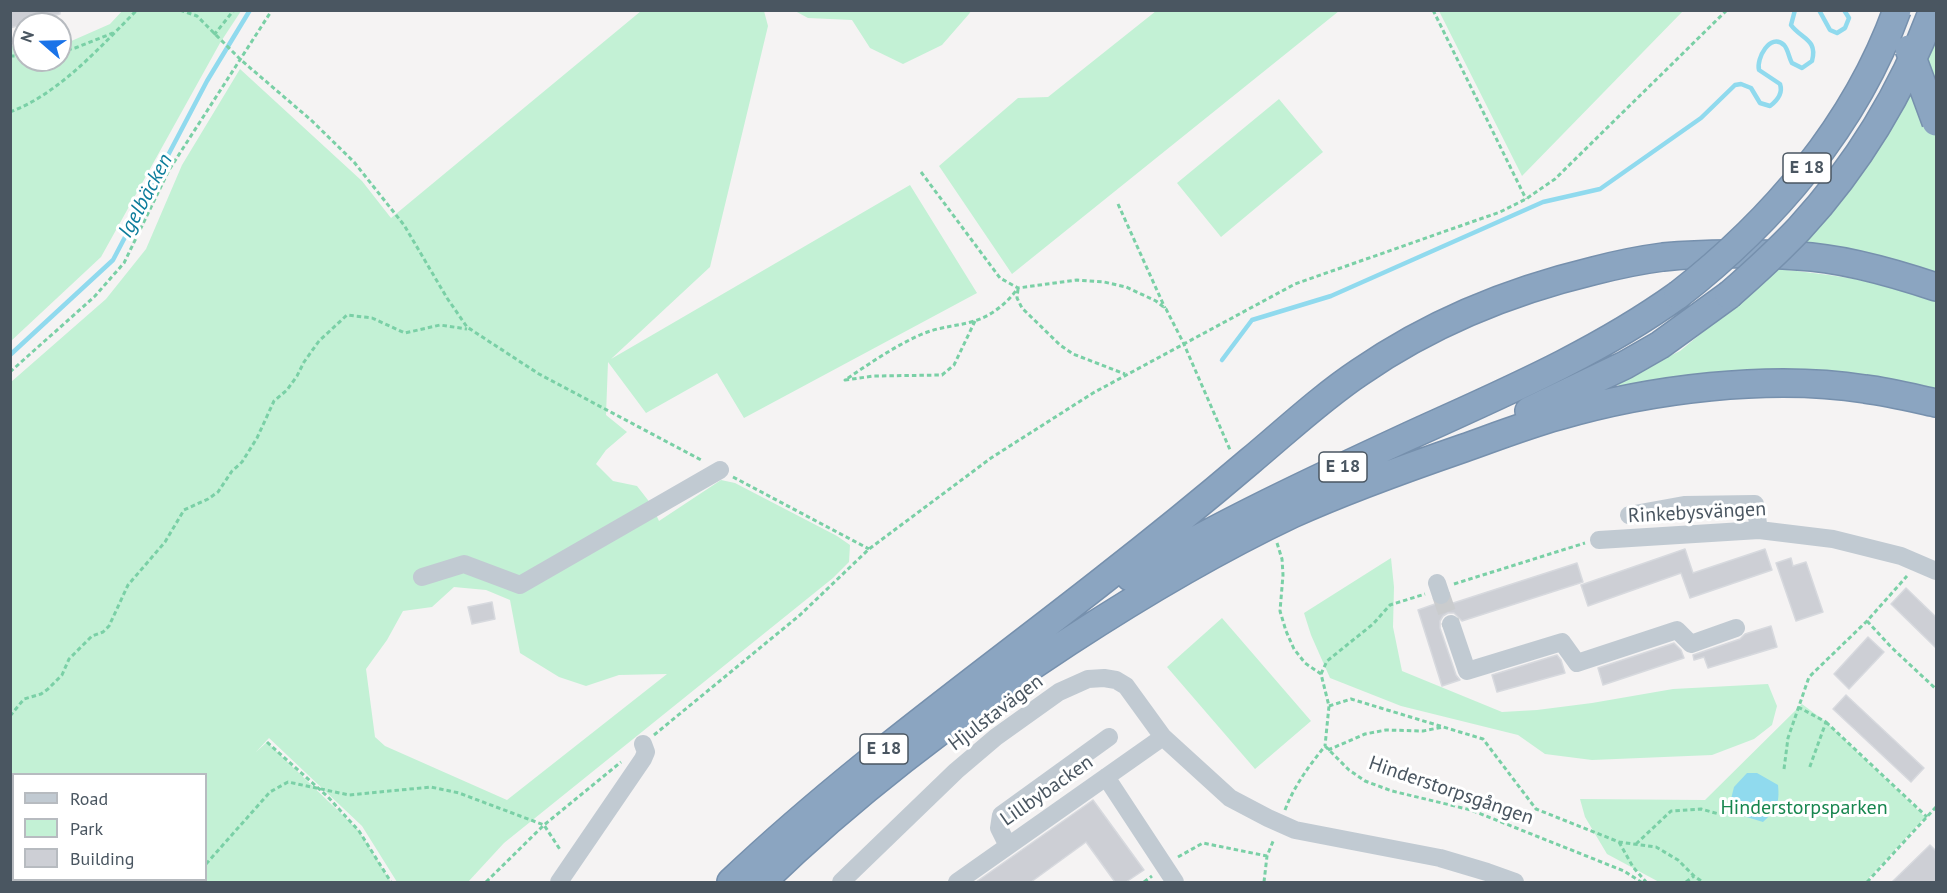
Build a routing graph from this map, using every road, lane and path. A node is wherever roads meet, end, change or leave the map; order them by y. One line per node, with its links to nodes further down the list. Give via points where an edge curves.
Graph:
1 (180, 10): 10 (path)
2 (195, 10): 10 (path)
3 (234, 10): 12 (path)
4 (272, 10): 14 (path)
5 (1433, 10): 18 (path)
6 (1727, 10): 18 (path, via 1555,179)
7 (1897, 10): 16 (highway, bridge); 44 (highway, E 18, bridge, via 1855,100 1803,174 1739,244 1678,296 1567,363 1229,521 1104,592)
8 (1933, 10): 30 (highway, E 18, bridge, via 1904,77 1858,155 1800,228 1766,263 1668,340 1625,365)
9 (137, 11): 11 (path)
10 (197, 16): 12 (path)
11 (115, 33): 13 (path); 15 (path, via 67,77)
12 (214, 34): 14 (path)
13 (72, 49)
14 (241, 60): 24 (path, via 354,162 404,225 447,298); 26 (path, via 169,170 124,263 95,296)
15 (10, 112)
16 (1936, 122)
17 (921, 172): 21 (path, via 999,278)
18 (1527, 199): 25 (path, via 1295,284)
19 (1118, 204): 22 (path)
20 (1936, 287): 44 (highway, via 1857,265 1800,256 1662,257 1562,278 1455,316 1360,371)
21 (1018, 288): 22 (path, via 1077,280 1104,282 1126,287); 23 (path, via 1009,300); 27 (path, via 1022,308 1060,345 1072,354)
22 (1166, 309): 25 (path)
23 (975, 321): 23 (path, via 948,325 900,344 845,380 942,375 954,365)
24 (471, 330): 31 (path, via 539,374); 49 (path, via 440,325 405,333 372,318 347,315 319,342 297,376 274,401 257,438 218,492 184,510 165,542 128,585 109,626 92,636 69,659 62,675 48,689 24,699)
25 (1183, 342): 27 (path); 29 (path)
26 (10, 372)
27 (1125, 375): 36 (path, via 991,458)
28 (1936, 403): 30 (highway, via 1862,388 1795,384 1675,391 1558,416)
29 (1235, 460)
30 (1417, 464): 79 (highway, E 18, via 1294,513 1106,616 938,732)
31 (720, 470): 36 (path); 39 (street, via 520,585 464,564)
32 (1629, 516): 33 (street, via 1684,504 1755,504)
33 (1759, 530): 35 (street, Rinkebysvängen); 37 (street, Rinkebysvängen, via 1833,539)
34 (1276, 538): 45 (path, via 1282,559 1280,611 1286,631 1305,663)
35 (1599, 540): 45 (path, via 1390,604 1373,624 1328,661)
36 (869, 549): 40 (path)
37 (1917, 563): 38 (street, Rinkebysvängen); 41 (path)
38 (1936, 571)
39 (422, 577)
40 (800, 615)
41 (1867, 621): 46 (path); 48 (path, via 1809,677)
42 (1451, 624): 43 (street, via 1467,670 1562,642 1577,663 1677,630 1692,644)
43 (1736, 628)
44 (1014, 650): 78 (highway, E 18, via 842,783)
45 (1320, 674): 47 (path)
46 (1936, 689)
47 (1329, 706): 51 (path, via 1351,699); 56 (path)
48 (1798, 707): 50 (path); 58 (path)
49 (10, 716)
50 (1826, 722): 59 (path); 65 (path)
51 (1445, 727): 57 (path, via 1365,734); 67 (path, via 1483,739 1536,809)
52 (1109, 737): 69 (street, via 1001,815 999,828)
53 (1163, 737): 60 (street, Lillbybacken); 74 (street, Hjulstavägen, via 1230,798 1268,818 1295,830 1440,858); 80 (street, Hjulstavägen, via 1126,686 1116,680 1088,679 1059,692 996,736)
54 (267, 742): 61 (path)
55 (643, 744): 77 (street, via 643,759)
56 (1325, 746): 57 (path, Hinderstorpsgången); 63 (path, via 1301,777)
57 (1328, 750): 85 (path, Hinderstorpsgången, via 1365,781 1471,810)
58 (1784, 769)
59 (1809, 769)
60 (1106, 777): 69 (street, Lillbybacken); 82 (street)
61 (318, 788): 70 (path, via 349,795 431,787 459,793 544,825); 73 (path, via 288,782 270,792); 76 (path, via 359,831)
62 (1936, 807): 65 (path)
63 (1284, 812)
64 (1726, 816): 68 (path, via 1701,809 1671,811)
65 (1927, 818): 89 (path)
66 (1274, 839): 71 (path)
67 (1620, 842): 68 (path); 86 (path)
68 (1636, 844): 75 (path, via 1656,847 1678,860)
69 (1008, 846): 81 (street, Lillbybacken)
70 (558, 847)
71 (1268, 856): 72 (path, via 1203,843); 83 (path)
72 (1175, 859)
73 (207, 863)
74 (1471, 875): 84 (street, Hjulstavägen)
75 (1694, 876): 87 (path); 88 (path)
76 (391, 882)
77 (559, 882)
78 (731, 882)
79 (762, 882)
80 (841, 882)
81 (957, 882)
82 (1175, 882)
83 (1264, 882)
84 (1515, 882)
85 (1641, 882)
86 (1646, 882)
87 (1686, 882)
88 (1703, 882)
89 (1867, 882)

